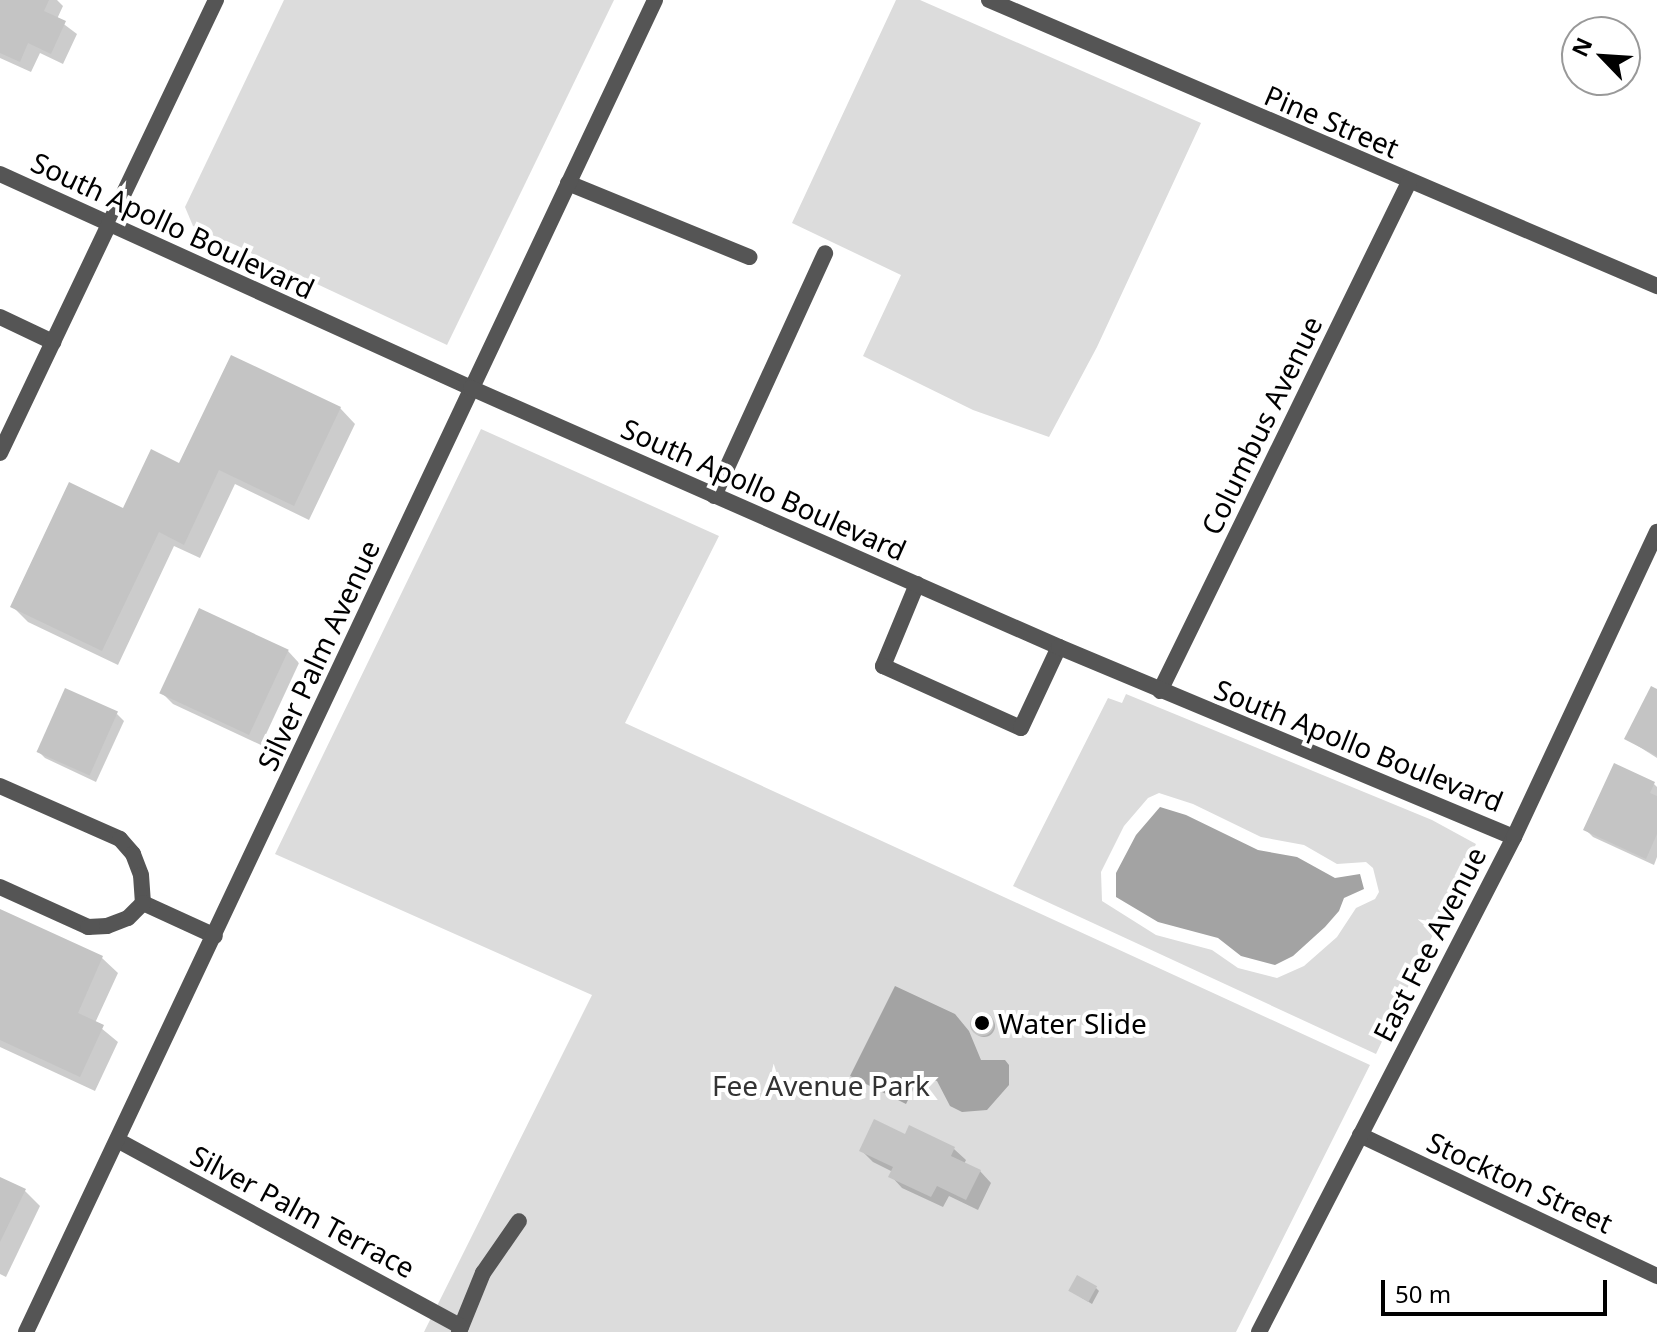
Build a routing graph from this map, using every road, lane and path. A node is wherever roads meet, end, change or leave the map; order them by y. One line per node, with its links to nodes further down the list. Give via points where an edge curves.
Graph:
1 (216, 0): 7 (street)
2 (655, 0): 6 (street, Silver Palm Avenue)
3 (989, 0): 5 (street, Pine Street)
4 (0, 174): 7 (street, South Apollo Boulevard)
5 (1409, 182): 10 (street, Pine Street); 19 (street, Columbus Avenue)
6 (568, 183): 9 (street); 13 (street, Silver Palm Avenue)
7 (108, 224): 12 (street); 13 (street, South Apollo Boulevard)
8 (825, 253): 15 (street)
9 (749, 257)
10 (1657, 286)
11 (0, 317): 12 (street)
12 (53, 342): 14 (street)
13 (471, 388): 15 (street, South Apollo Boulevard); 24 (street, Silver Palm Avenue)
14 (0, 453)
15 (714, 496): 17 (street, South Apollo Boulevard)
16 (1657, 532): 21 (street, East Fee Avenue)
17 (917, 584): 18 (street, South Apollo Boulevard); 18 (street, via 883,666 1021,728)
18 (1059, 647): 19 (street, South Apollo Boulevard)
19 (1160, 691): 21 (street, South Apollo Boulevard)
20 (0, 786): 23 (street, via 120,839 141,875)
21 (1514, 837): 25 (street, East Fee Avenue)
22 (0, 887): 23 (street, via 88,927 128,918)
23 (143, 903): 24 (street)
24 (215, 936): 26 (street, Silver Palm Avenue)
25 (1360, 1135): 28 (street, Stockton Street); 31 (street, East Fee Avenue)
26 (119, 1141): 29 (street, Silver Palm Terrace); 30 (street, Silver Palm Avenue)
27 (519, 1221): 29 (street, via 483,1273)
28 (1657, 1276)
29 (460, 1330)
30 (26, 1332)
31 (1259, 1332)

